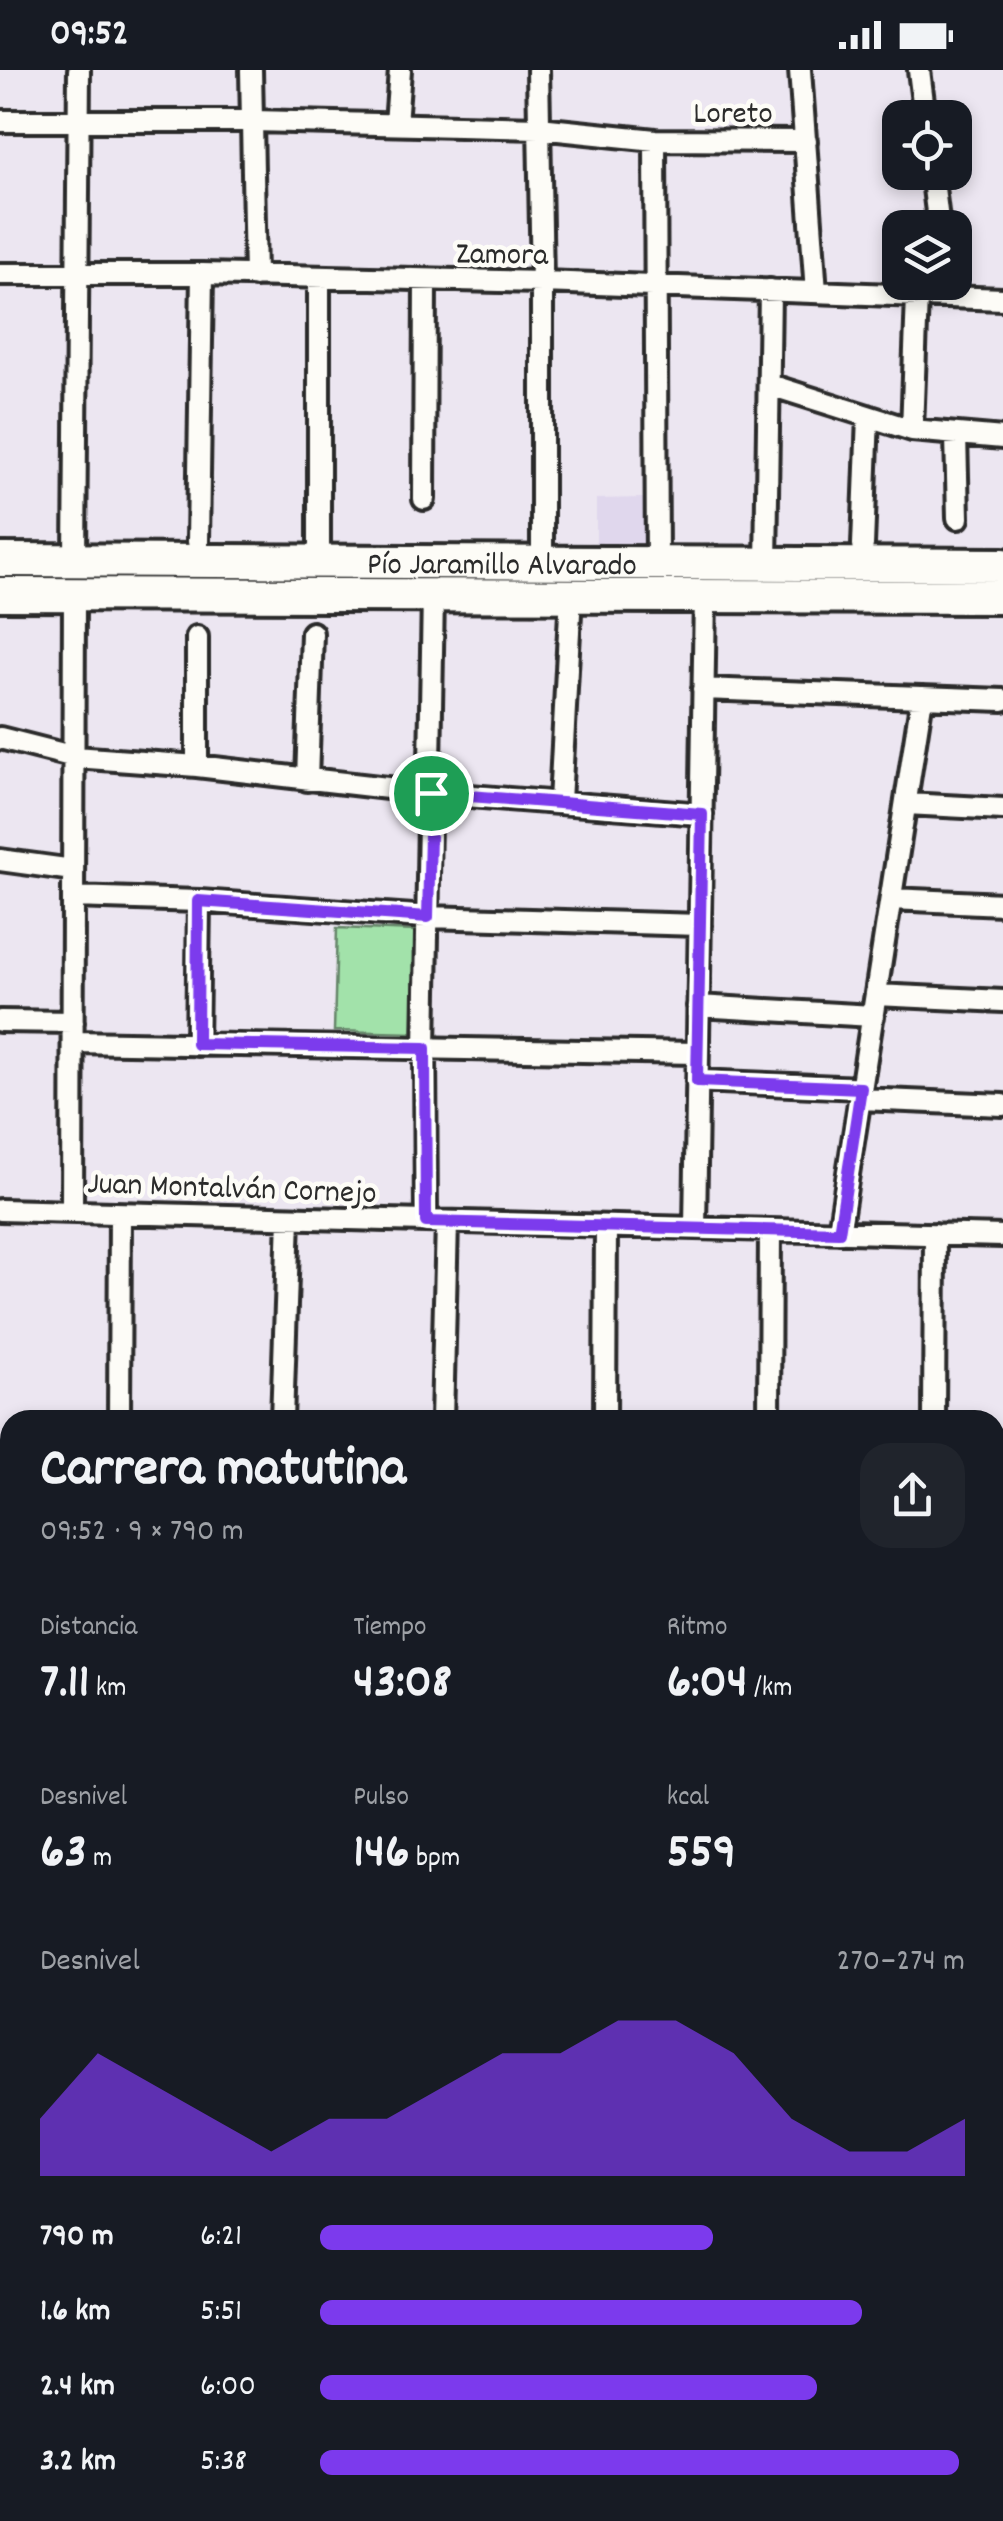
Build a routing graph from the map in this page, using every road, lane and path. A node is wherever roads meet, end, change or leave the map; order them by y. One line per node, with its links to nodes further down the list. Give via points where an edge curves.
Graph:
1 (80, 70): 10 (street)
2 (251, 70): 9 (street)
3 (400, 70): 11 (street)
4 (538, 70): 12 (street)
5 (800, 70): 14 (street)
6 (920, 70): 7 (street)
7 (923, 100)
8 (0, 121): 10 (street, Loreto)
9 (253, 121): 10 (street, Loreto); 11 (street, Loreto); 18 (street)
10 (79, 122): 17 (street)
11 (396, 124): 12 (street, Loreto)
12 (539, 128): 13 (street, Loreto); 21 (street)
13 (655, 140): 14 (street, Loreto); 22 (street)
14 (806, 141): 24 (street)
15 (0, 274): 17 (street, Zamora)
16 (202, 274): 17 (street, Zamora); 18 (street, Zamora); 36 (street)
17 (78, 276): 38 (street)
18 (254, 276): 19 (street, Zamora)
19 (320, 277): 20 (street, Zamora); 40 (street)
20 (425, 280): 21 (street, Zamora); 34 (street)
21 (542, 282): 22 (street, Zamora); 41 (street)
22 (655, 286): 23 (street, Zamora); 42 (street)
23 (770, 290): 24 (street, Zamora); 29 (street)
24 (816, 292): 25 (street, Zamora)
25 (882, 295)
26 (972, 295): 28 (street, Zamora)
27 (917, 300): 31 (street)
28 (1003, 300)
29 (770, 385): 30 (street); 43 (street)
30 (868, 416): 31 (street); 37 (street)
31 (912, 430): 32 (street)
32 (956, 435): 33 (street); 35 (street)
33 (1003, 438)
34 (424, 500)
35 (958, 518)
36 (198, 542)
37 (863, 546)
38 (74, 559): 39 (highway, Pío Jaramillo Alvarado); 40 (highway, Pío Jaramillo Alvarado)
39 (0, 560)
40 (320, 562): 41 (highway, Pío Jaramillo Alvarado)
41 (542, 564): 42 (highway, Pío Jaramillo Alvarado)
42 (657, 565): 43 (highway, Pío Jaramillo Alvarado)
43 (766, 565): 44 (highway, Pío Jaramillo Alvarado)
44 (1003, 565)
45 (0, 594): 46 (highway, Pío Jaramillo Alvarado)
46 (74, 594): 49 (highway, Pío Jaramillo Alvarado); 57 (street)
47 (570, 594): 48 (highway, Pío Jaramillo Alvarado); 49 (highway, Pío Jaramillo Alvarado); 61 (street)
48 (705, 595): 50 (highway, Pío Jaramillo Alvarado); 53 (street)
49 (432, 596): 60 (street)
50 (1003, 596)
51 (312, 633): 59 (street)
52 (196, 637): 58 (street)
53 (704, 689): 54 (street); 64 (street)
54 (922, 697): 55 (street); 62 (street)
55 (1003, 700)
56 (0, 738): 57 (street)
57 (76, 757): 58 (street); 66 (street)
58 (198, 766): 59 (street)
59 (307, 780): 60 (street)
60 (431, 793): 61 (street); 71 (street)
61 (560, 802): 64 (street)
62 (906, 804): 63 (street); 68 (street)
63 (1003, 809)
64 (702, 814): 72 (street)
65 (0, 860): 66 (street)
66 (73, 870): 67 (street)
67 (73, 897): 69 (street); 77 (street)
68 (891, 899): 70 (street); 75 (street)
69 (198, 901): 71 (street); 78 (street)
70 (1003, 904)
71 (428, 917): 72 (street); 79 (street)
72 (700, 924): 74 (street)
73 (1003, 1001): 75 (street)
74 (698, 1006): 75 (street); 80 (street)
75 (874, 1006): 82 (street)
76 (0, 1021): 77 (street)
77 (73, 1032): 78 (street); 85 (street)
78 (197, 1044): 79 (street)
79 (425, 1048): 80 (street); 88 (street)
80 (697, 1053): 81 (street)
81 (697, 1081): 82 (street); 90 (street)
82 (860, 1094): 83 (street); 92 (street)
83 (1003, 1105)
84 (0, 1210): 85 (street, Juan Montalván Cornejo)
85 (72, 1212): 86 (street, Juan Montalván Cornejo)
86 (120, 1214): 87 (street, Juan Montalván Cornejo); 95 (street)
87 (289, 1218): 88 (street, Juan Montalván Cornejo); 96 (street)
88 (437, 1222): 89 (street, Juan Montalván Cornejo); 97 (street)
89 (606, 1226): 90 (street, Juan Montalván Cornejo); 98 (street)
90 (695, 1228): 91 (street, Juan Montalván Cornejo)
91 (770, 1230): 92 (street, Juan Montalván Cornejo); 99 (street)
92 (839, 1232): 93 (street, Juan Montalván Cornejo)
93 (935, 1234): 94 (street, Juan Montalván Cornejo); 100 (street)
94 (1003, 1236)
95 (119, 1410)
96 (282, 1410)
97 (442, 1410)
98 (605, 1410)
99 (770, 1410)
100 (934, 1410)

